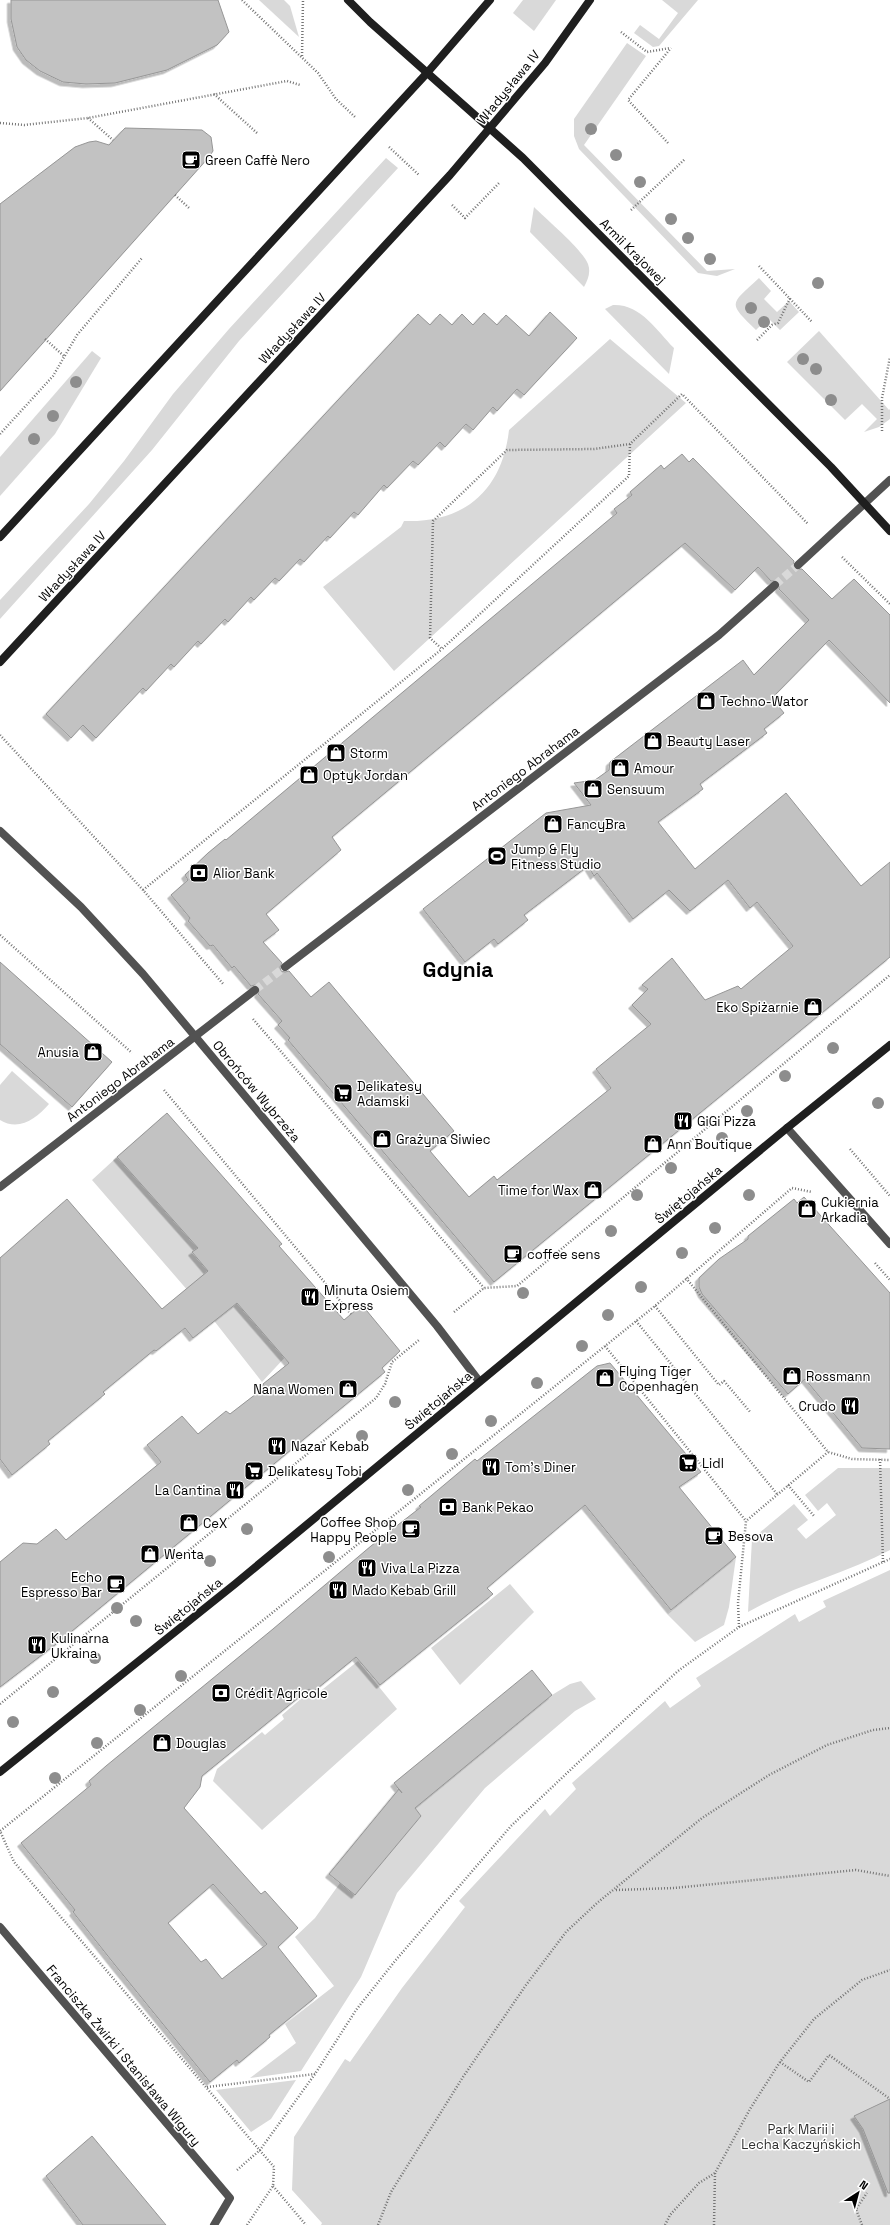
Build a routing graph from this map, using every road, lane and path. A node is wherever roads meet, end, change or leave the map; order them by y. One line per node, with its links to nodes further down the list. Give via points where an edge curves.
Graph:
1 (242, 0): 7 (path)
2 (304, 0): 7 (path)
3 (348, 0): 8 (street, Armii Krajowej)
4 (490, 0): 8 (street)
5 (590, 0): 13 (street, Władysława IV, via 545,63)
6 (621, 32): 17 (path, via 647,52 671,48 628,100)
7 (302, 57): 14 (path, via 318,72 336,99)
8 (427, 73): 13 (street, Armii Krajowej); 14 (street)
9 (300, 85): 10 (path, via 287,81)
10 (214, 94): 11 (path); 15 (path)
11 (88, 118): 12 (path, via 24,125); 16 (path)
12 (0, 123)
13 (490, 128): 20 (street, Władysława IV); 36 (street, Armii Krajowej, via 752,386 832,467)
14 (372, 132): 20 (path); 38 (street)
15 (257, 133)
16 (113, 140)
17 (668, 143)
18 (685, 159): 23 (path)
19 (500, 182): 20 (path, via 465,218)
20 (436, 190): 44 (street, Władysława IV)
21 (175, 196): 22 (path)
22 (189, 208)
23 (631, 210)
24 (142, 258): 30 (path, via 77,335)
25 (759, 266): 26 (path)
26 (790, 298): 27 (path); 29 (path, via 778,322)
27 (812, 322)
28 (45, 339): 30 (path)
29 (757, 340)
30 (65, 357): 33 (path, via 53,376)
31 (890, 357): 32 (path, via 882,398)
32 (882, 431)
33 (0, 434)
34 (630, 444): 39 (path, via 682,394); 43 (path, via 630,476); 43 (path, via 594,449 507,450 433,521 430,638)
35 (890, 480): 36 (street)
36 (864, 504): 37 (street, Armii Krajowej); 39 (street)
37 (890, 531)
38 (0, 537)
39 (824, 540): 40 (street); 42 (path)
40 (798, 565)
41 (775, 585): 49 (street, Antoniego Abrahama, via 719,635)
42 (890, 604)
43 (442, 649): 47 (path)
44 (0, 662)
45 (0, 735): 47 (path)
46 (0, 831): 53 (street, Obrońców Wybrzeża, via 81,907 143,974)
47 (143, 890): 52 (path)
48 (0, 935): 55 (path)
49 (285, 967)
50 (890, 975): 64 (path, via 517,1286)
51 (255, 990): 52 (street, Antoniego Abrahama)
52 (238, 1002): 53 (street, Antoniego Abrahama); 64 (path)
53 (196, 1037): 59 (street, Antoniego Abrahama); 71 (street, Obrońców Wybrzeża, via 432,1320)
54 (890, 1045): 57 (street, Świętojańska)
55 (132, 1053)
56 (164, 1090): 67 (path)
57 (787, 1128): 62 (street); 71 (street, Świętojańska)
58 (850, 1149): 61 (path)
59 (0, 1187)
60 (813, 1193): 63 (path, via 792,1188)
61 (890, 1196)
62 (890, 1244)
63 (686, 1278): 65 (path); 73 (path)
64 (484, 1288): 66 (path)
65 (655, 1306): 68 (path); 72 (path, via 719,1385 724,1380)
66 (454, 1312)
67 (351, 1314)
68 (636, 1321): 70 (path); 77 (path)
69 (423, 1337): 83 (path, via 392,1362 385,1384 376,1398)
70 (605, 1346): 79 (path); 92 (path, via 0,1831 14,1862)
71 (479, 1382): 85 (street, Świętojańska, via 235,1584)
72 (752, 1413)
73 (828, 1452): 74 (path, via 852,1459); 76 (path)
74 (880, 1459): 75 (path); 81 (path)
75 (890, 1460)
76 (788, 1485): 77 (path); 78 (path)
77 (777, 1494): 79 (path)
78 (814, 1516)
79 (746, 1521): 82 (path, via 738,1603)
80 (890, 1559): 81 (path)
81 (883, 1562): 82 (path)
82 (739, 1627): 91 (path, via 678,1671 511,1826 356,2010)
83 (0, 1704)
84 (890, 1728): 87 (path, via 873,1730 827,1745 769,1775 702,1818)
85 (0, 1772)
86 (890, 1876): 87 (path, via 856,1870 674,1888)
87 (615, 1890): 102 (path, via 566,1932 526,1985 463,2077 391,2192)
88 (0, 1927): 96 (street, Franciszka Żwirki i Stanisława Wigury)
89 (890, 1970): 90 (path, via 862,1980 814,2019)
90 (780, 2062): 93 (path, via 809,2082 829,2055); 95 (path, via 750,2109)
91 (316, 2074): 92 (path); 94 (path)
92 (207, 2087): 94 (path)
93 (890, 2099)
94 (260, 2150): 96 (path); 97 (path, via 274,2167)
95 (715, 2173): 103 (path, via 698,2183 670,2215); 104 (path)
96 (219, 2185): 99 (street, Franciszka Żwirki i Stanisława Wigury, via 230,2198)
97 (273, 2186): 100 (path); 101 (path)
98 (867, 2193): 105 (path, via 856,2209)
99 (214, 2225)
100 (247, 2225)
101 (306, 2225)
102 (378, 2225)
103 (665, 2225)
104 (714, 2225)
105 (862, 2225)

